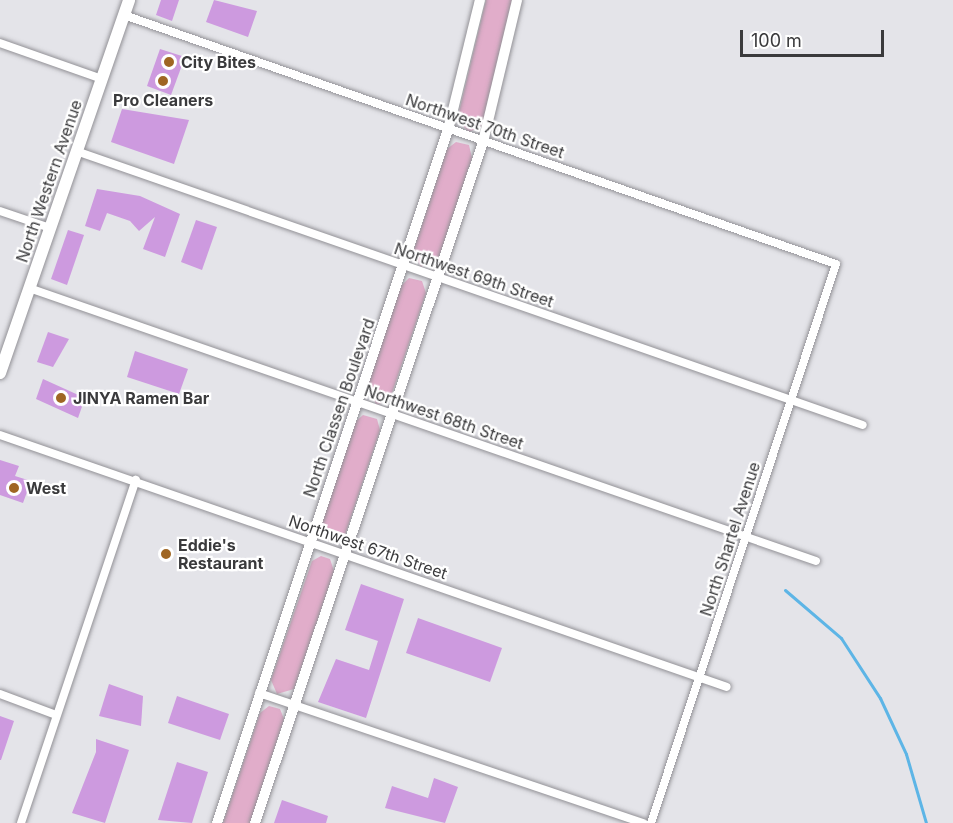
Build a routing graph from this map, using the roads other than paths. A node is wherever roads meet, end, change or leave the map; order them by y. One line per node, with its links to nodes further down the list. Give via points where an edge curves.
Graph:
1 (129, 0): 4 (main road, North Western Avenue)
2 (480, 0): 7 (street, North Classen Boulevard)
3 (517, 0): 8 (street)
4 (124, 15): 6 (main road, North Western Avenue); 7 (street, Northwest 70th Street)
5 (0, 43): 6 (street)
6 (102, 79): 9 (main road, North Western Avenue)
7 (448, 130): 8 (street, Northwest 70th Street); 13 (street, North Classen Boulevard)
8 (483, 142): 12 (street, Northwest 70th Street); 14 (street)
9 (76, 152): 11 (main road, North Western Avenue); 13 (street, Northwest 69th Street)
10 (0, 211): 11 (street)
11 (50, 228): 15 (main road, North Western Avenue)
12 (836, 264): 17 (street, North Shartel Avenue)
13 (403, 266): 14 (street, Northwest 69th Street); 18 (street, North Classen Boulevard)
14 (437, 279): 17 (street, Northwest 69th Street); 19 (street)
15 (29, 288): 16 (main road, North Western Avenue); 18 (street, Northwest 68th Street)
16 (0, 373)
17 (791, 401): 20 (street, Northwest 69th Street); 23 (street, North Shartel Avenue)
18 (356, 403): 19 (street, Northwest 68th Street); 24 (street, North Classen Boulevard)
19 (390, 415): 23 (street, Northwest 68th Street); 25 (street)
20 (863, 425)
21 (0, 435): 22 (street, Northwest 67th Street)
22 (136, 480): 24 (street, Northwest 67th Street); 32 (street)
23 (747, 538): 26 (street, Northwest 68th Street); 27 (street, North Shartel Avenue)
24 (309, 543): 25 (street, Northwest 67th Street); 29 (street, North Classen Boulevard)
25 (344, 555): 27 (street, Northwest 67th Street); 31 (street)
26 (816, 561)
27 (699, 678): 28 (street, Northwest 67th Street); 37 (street, North Shartel Avenue)
28 (727, 687)
29 (260, 693): 31 (street); 34 (street, North Classen Boulevard)
30 (0, 694): 32 (street)
31 (293, 705): 35 (street); 36 (street)
32 (56, 715): 33 (street)
33 (21, 823)
34 (217, 823)
35 (255, 823)
36 (644, 823)
37 (651, 823)

